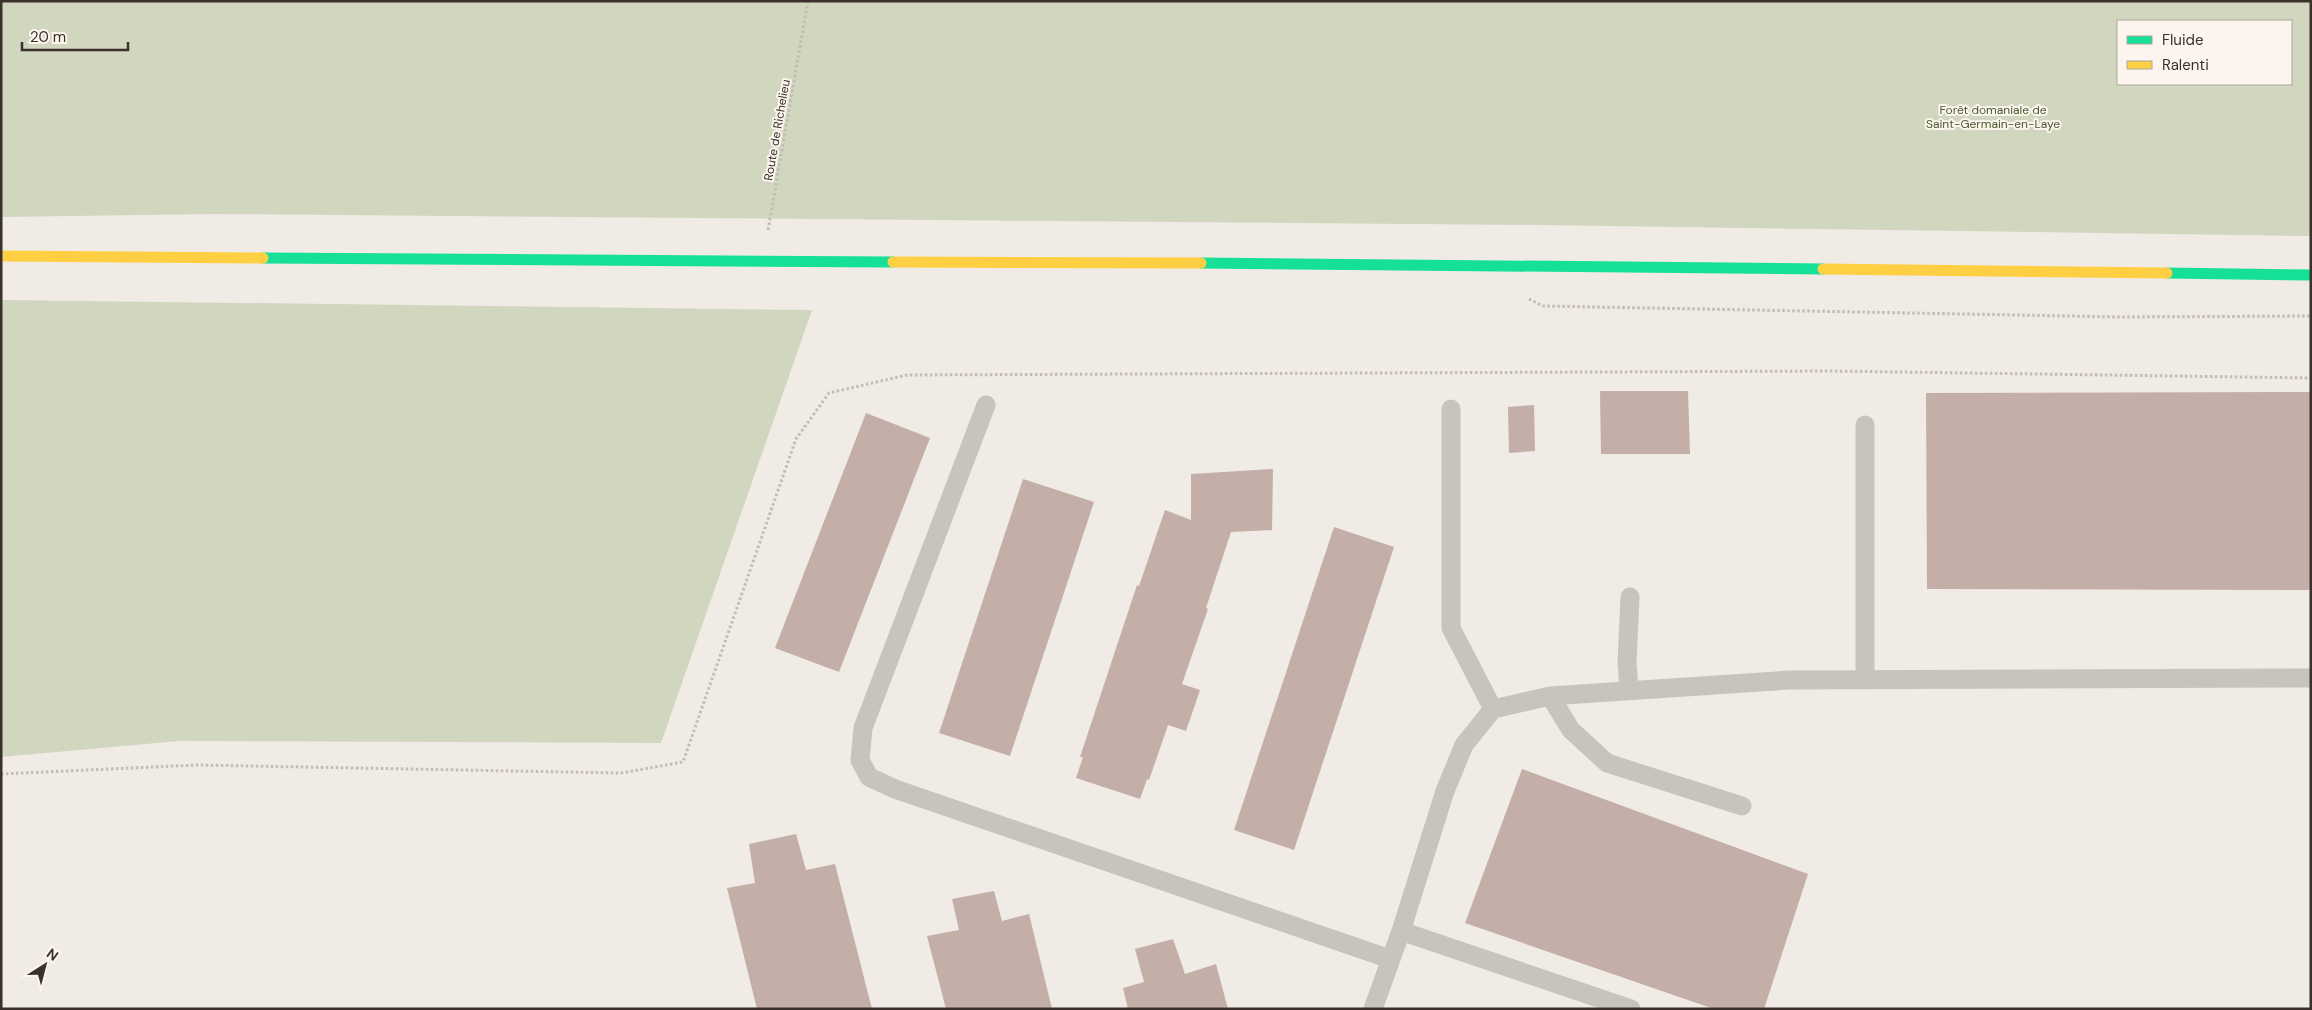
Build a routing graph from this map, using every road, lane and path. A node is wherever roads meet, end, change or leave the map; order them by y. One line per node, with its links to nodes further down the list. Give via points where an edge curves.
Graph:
1 (808, 1): 3 (path, Route de Richelieu)
2 (1, 256): 3 (main road)
3 (763, 261): 4 (main road)
4 (2311, 275)
5 (1526, 298): 6 (path, via 1542,306 2121,317)
6 (2311, 316)
7 (2311, 378): 17 (path, via 1831,371 907,375 829,393 796,439 683,762 621,773 197,765)
8 (986, 405): 20 (lane, via 863,728 860,760 869,777 894,789)
9 (1451, 408): 16 (lane, via 1451,628)
10 (1865, 425): 13 (lane)
11 (1630, 597): 14 (lane)
12 (2311, 678): 13 (lane)
13 (1865, 680): 14 (lane, via 1790,680)
14 (1629, 690): 15 (lane)
15 (1550, 696): 16 (lane); 18 (lane, via 1571,730 1607,763)
16 (1492, 709): 19 (lane, via 1464,745 1445,791)
17 (1, 774)
18 (1742, 806)
19 (1401, 931): 20 (lane); 22 (lane)
20 (1390, 959): 21 (lane)
21 (1373, 1009)
22 (1631, 1009)

